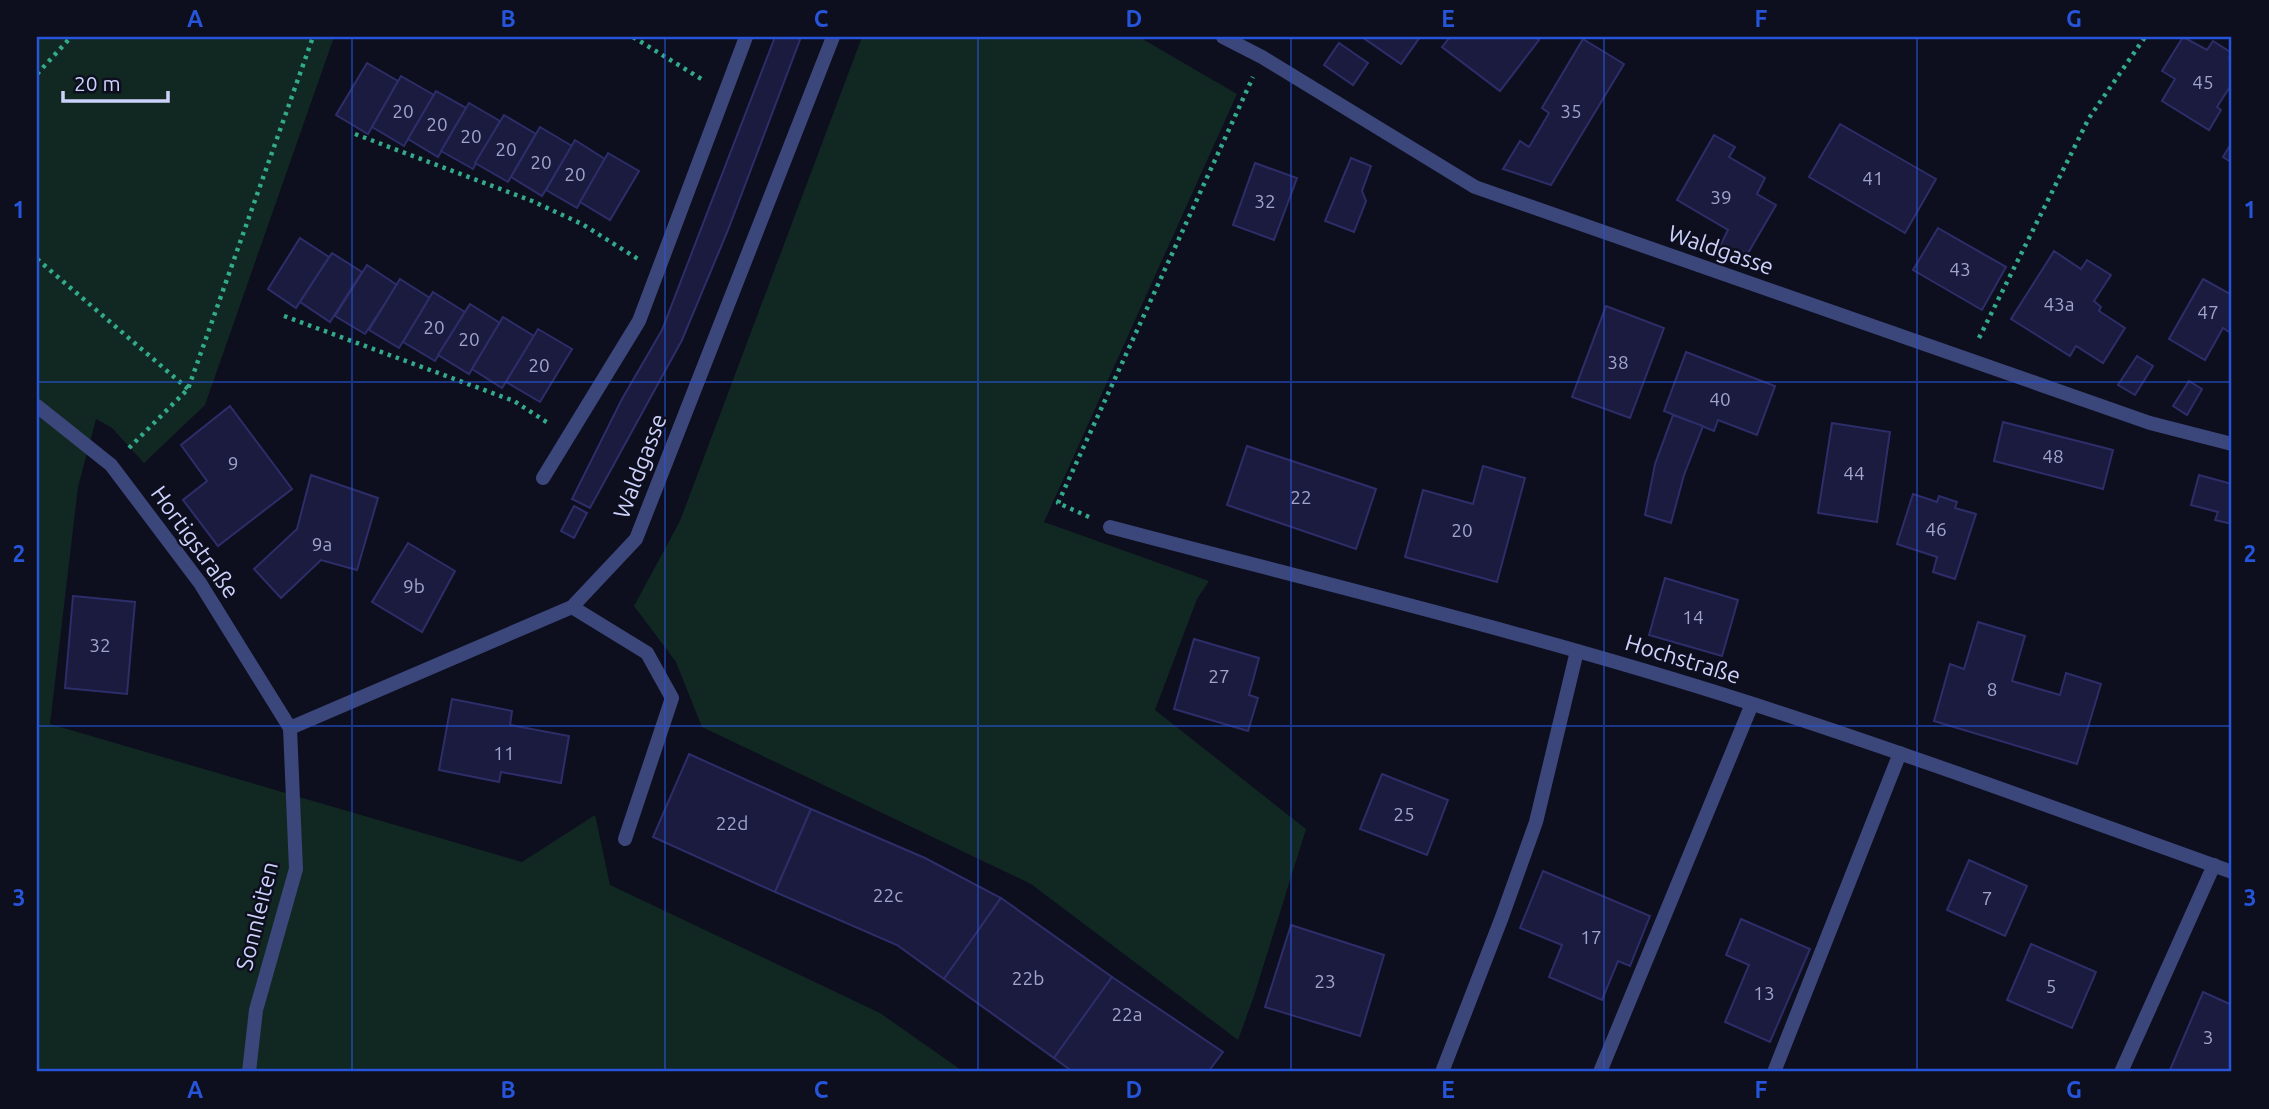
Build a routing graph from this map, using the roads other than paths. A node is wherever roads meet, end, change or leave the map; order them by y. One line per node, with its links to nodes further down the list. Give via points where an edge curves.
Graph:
1 (746, 37): 6 (street, via 639,321)
2 (833, 37): 8 (street, Waldgasse, via 636,539)
3 (1223, 37): 5 (street, Waldgasse, via 1475,187 2150,423)
4 (37, 406): 11 (street, Hortigstraße, via 111,465 200,583)
5 (2232, 444)
6 (543, 478)
7 (1110, 527): 9 (street, Hochstraße)
8 (572, 607): 11 (street, Waldgasse); 13 (street, via 646,653 672,698)
9 (1577, 651): 10 (street, Hochstraße); 17 (street, via 1536,822)
10 (1752, 704): 12 (street, Hochstraße); 18 (street)
11 (290, 728): 16 (street, Sonnleiten, via 296,869 256,1010)
12 (1900, 753): 14 (street, Hochstraße); 19 (street)
13 (625, 839)
14 (2214, 865): 15 (street, Hochstraße); 20 (street)
15 (2232, 872)
16 (250, 1072)
17 (1442, 1072)
18 (1600, 1072)
19 (1774, 1072)
20 (2121, 1072)

